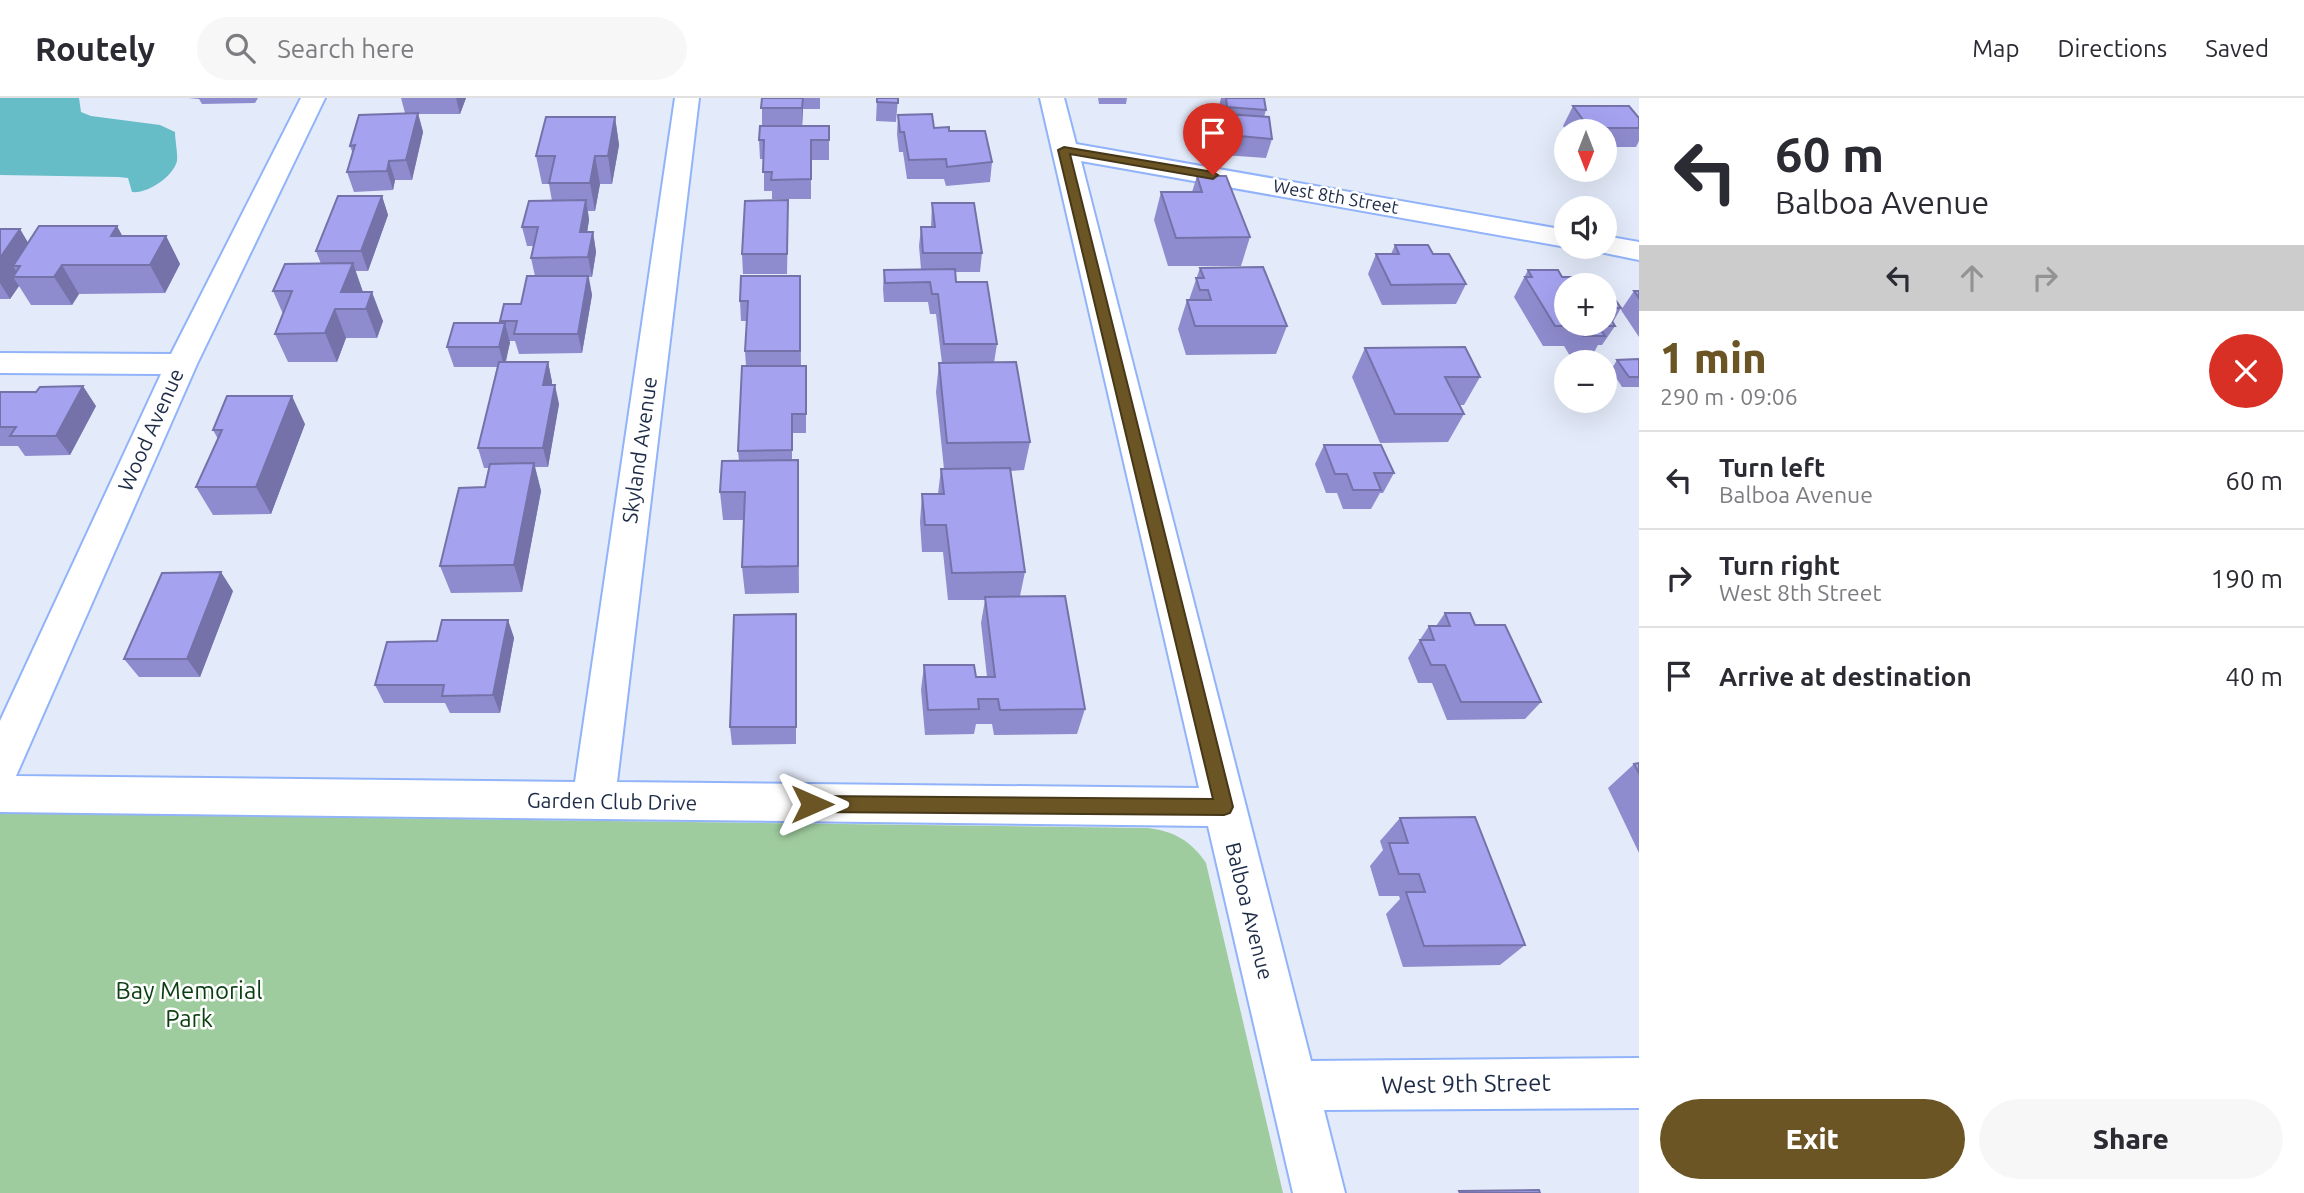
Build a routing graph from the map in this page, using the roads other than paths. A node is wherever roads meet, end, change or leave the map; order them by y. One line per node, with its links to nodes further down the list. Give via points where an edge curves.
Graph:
1 (313, 98): 9 (street, Wood Avenue)
2 (687, 98): 12 (street, Skyland Avenue)
3 (1052, 98): 4 (street, Balboa Avenue)
4 (1064, 150): 5 (street, West 8th Street); 13 (street, Balboa Avenue)
5 (1554, 236)
6 (1617, 247): 7 (street)
7 (1639, 251)
8 (0, 363): 9 (street)
9 (181, 364): 10 (street, Wood Avenue)
10 (0, 766)
11 (0, 794): 12 (street, Garden Club Drive)
12 (593, 802): 13 (street, Garden Club Drive)
13 (1224, 807): 15 (street, Balboa Avenue)
14 (1639, 1083): 15 (street, West 9th Street)
15 (1293, 1086): 16 (street, Balboa Avenue)
16 (1319, 1193)

